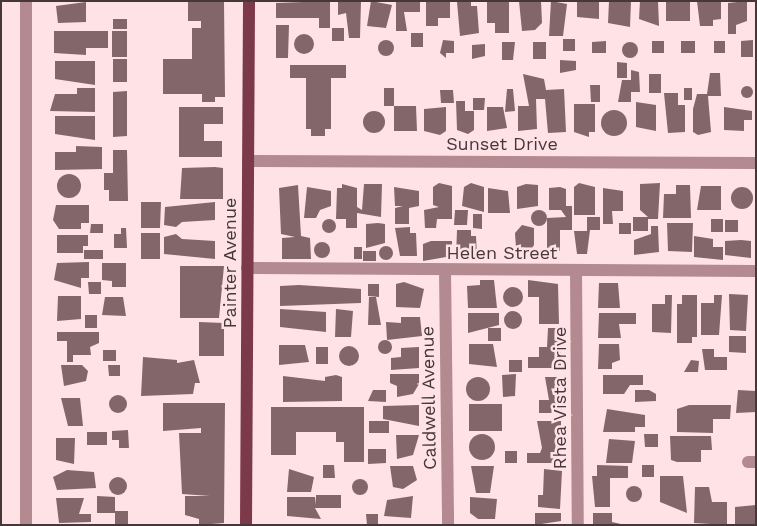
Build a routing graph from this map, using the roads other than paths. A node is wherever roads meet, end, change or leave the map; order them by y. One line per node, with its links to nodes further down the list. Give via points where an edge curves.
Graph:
1 (26, 1): 9 (street)
2 (249, 1): 3 (main road, Painter Avenue)
3 (248, 161): 4 (street, Sunset Drive); 5 (main road, Painter Avenue)
4 (756, 163)
5 (247, 268): 6 (street, Helen Street); 10 (main road, Painter Avenue)
6 (445, 270): 7 (street, Helen Street); 11 (street, Caldwell Avenue)
7 (576, 270): 8 (street, Helen Street); 12 (street, Rhea Vista Drive)
8 (756, 271)
9 (26, 525)
10 (246, 525)
11 (448, 525)
12 (578, 525)

